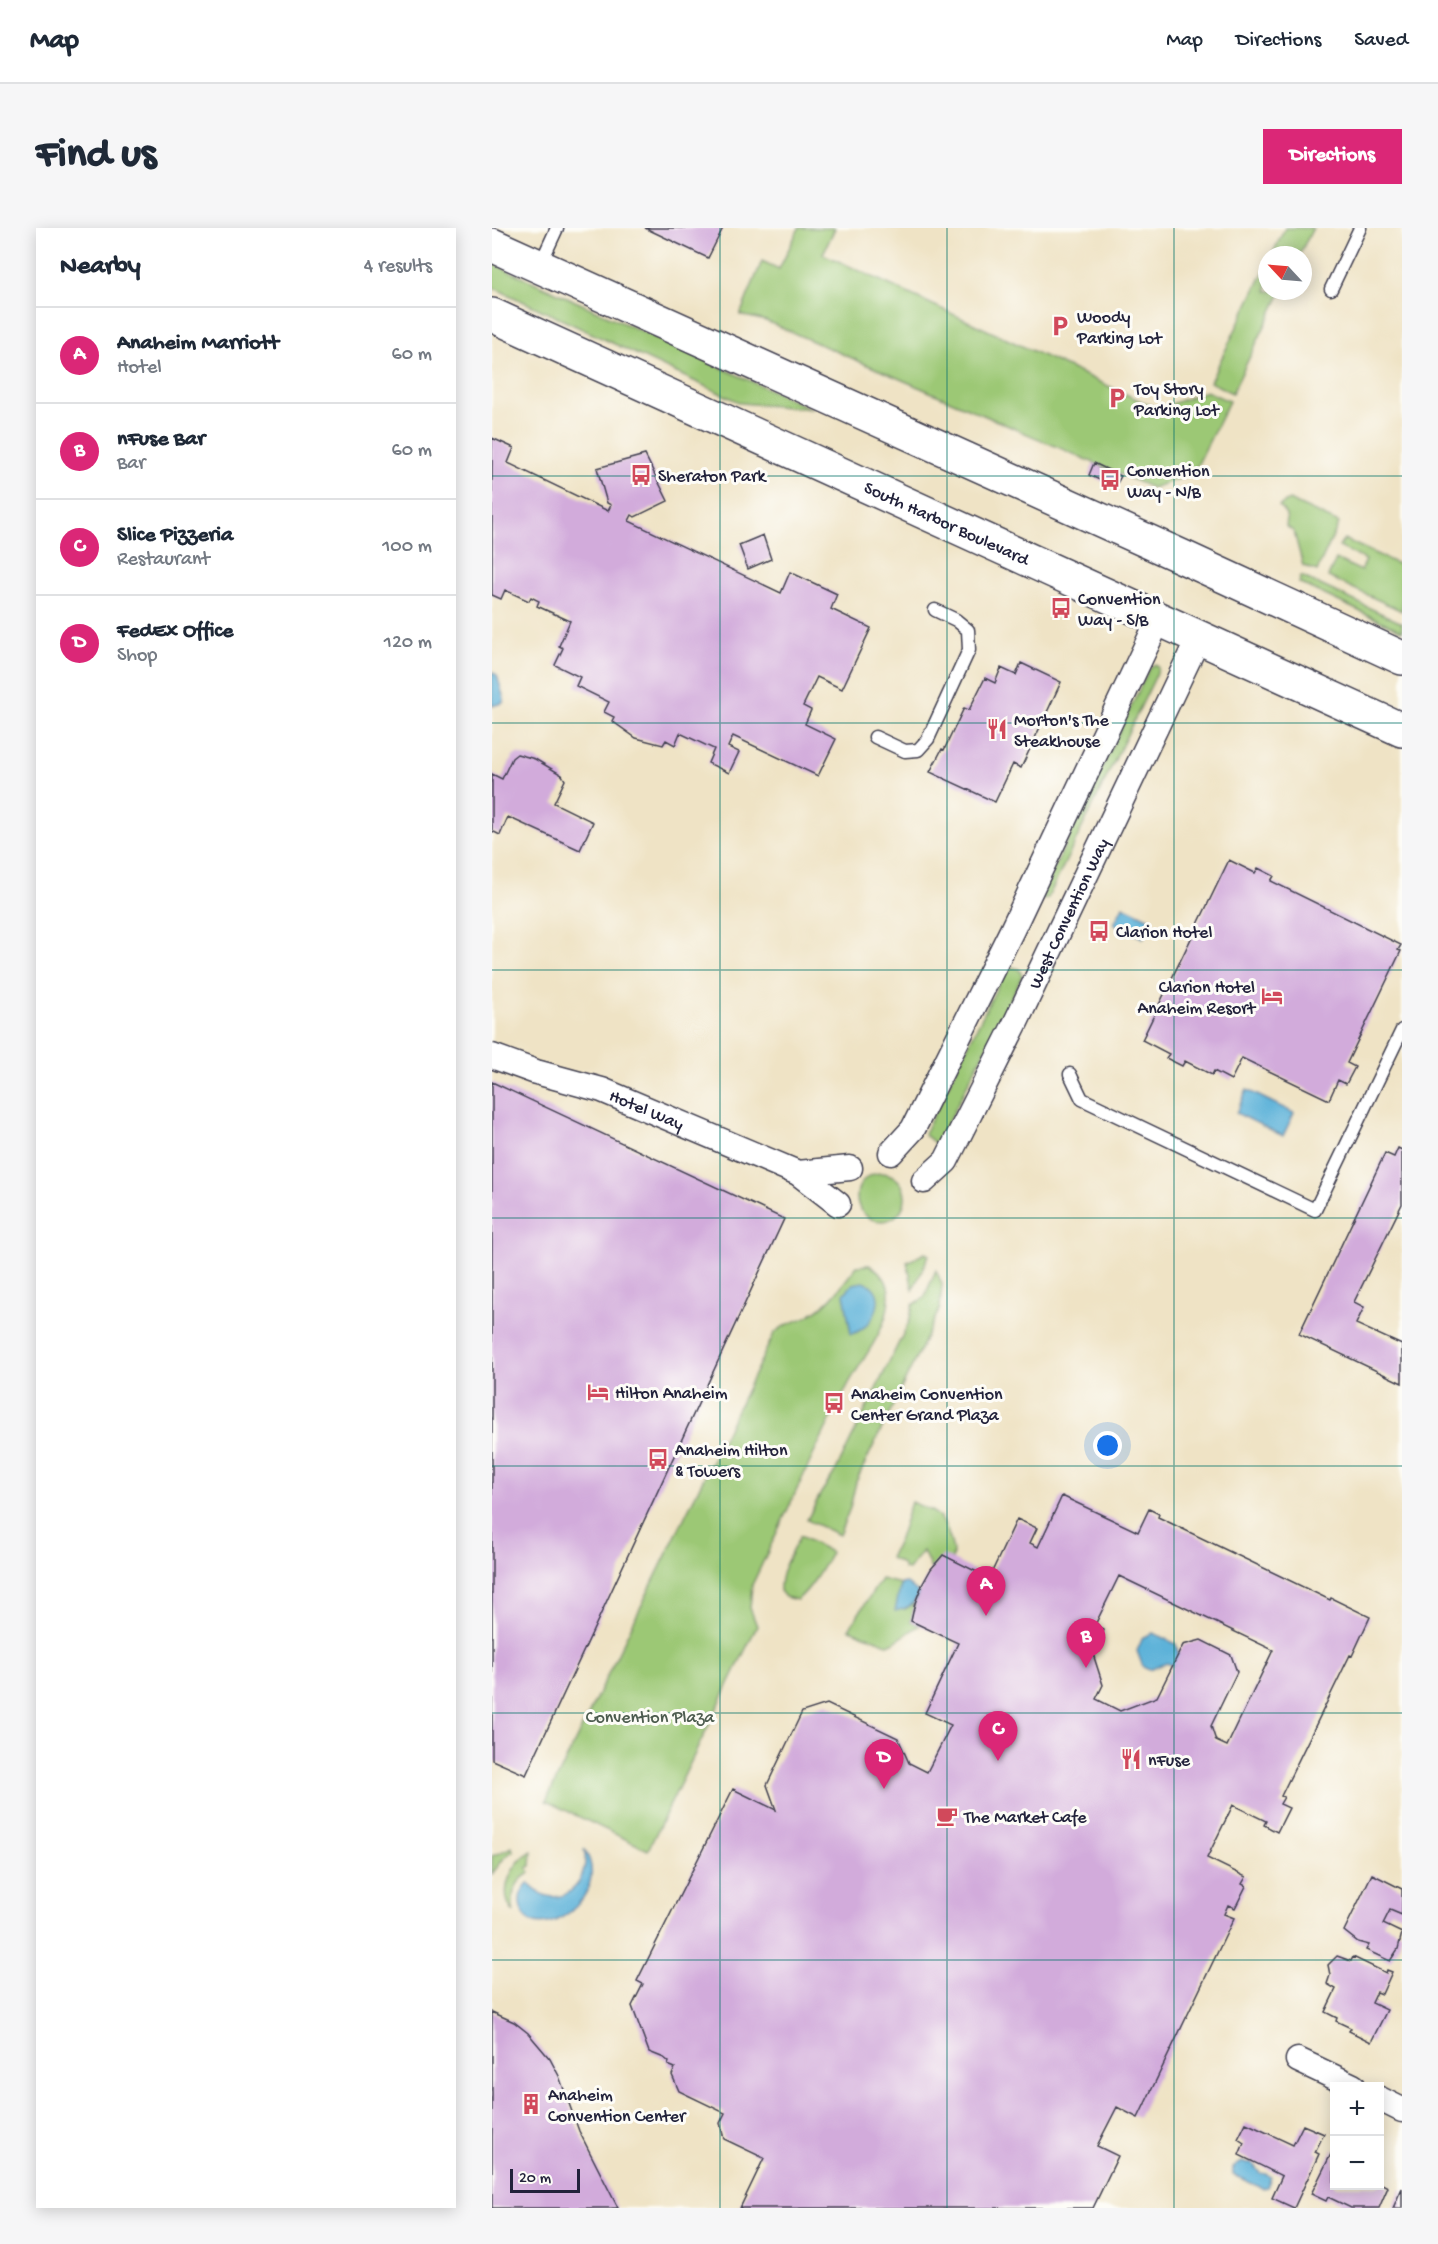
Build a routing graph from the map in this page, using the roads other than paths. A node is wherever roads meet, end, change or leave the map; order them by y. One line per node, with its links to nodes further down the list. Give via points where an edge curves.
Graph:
1 (557, 228): 4 (lane)
2 (1360, 228): 5 (lane)
3 (492, 245): 4 (main road)
4 (540, 266): 10 (main road)
5 (1331, 289)
6 (492, 315): 8 (main road, South Harbor Boulevard)
7 (935, 610): 12 (lane, via 968,630 969,650 928,739 918,750 905,752)
8 (1159, 619): 9 (main road, South Harbor Boulevard); 16 (street, via 913,1128)
9 (1199, 637): 11 (main road, South Harbor Boulevard); 19 (street, West Convention Way, via 946,1161)
10 (1402, 658)
11 (1402, 730)
12 (875, 737)
13 (1402, 1030): 15 (lane, via 1315,1210 1082,1099)
14 (492, 1056): 18 (street, Hotel Way, via 602,1090)
15 (1070, 1074)
16 (891, 1153)
17 (850, 1168): 18 (street, Hotel Way)
18 (798, 1173): 20 (street, Hotel Way)
19 (924, 1180)
20 (838, 1204)
21 (1298, 2060): 22 (street)
22 (1345, 2082)

